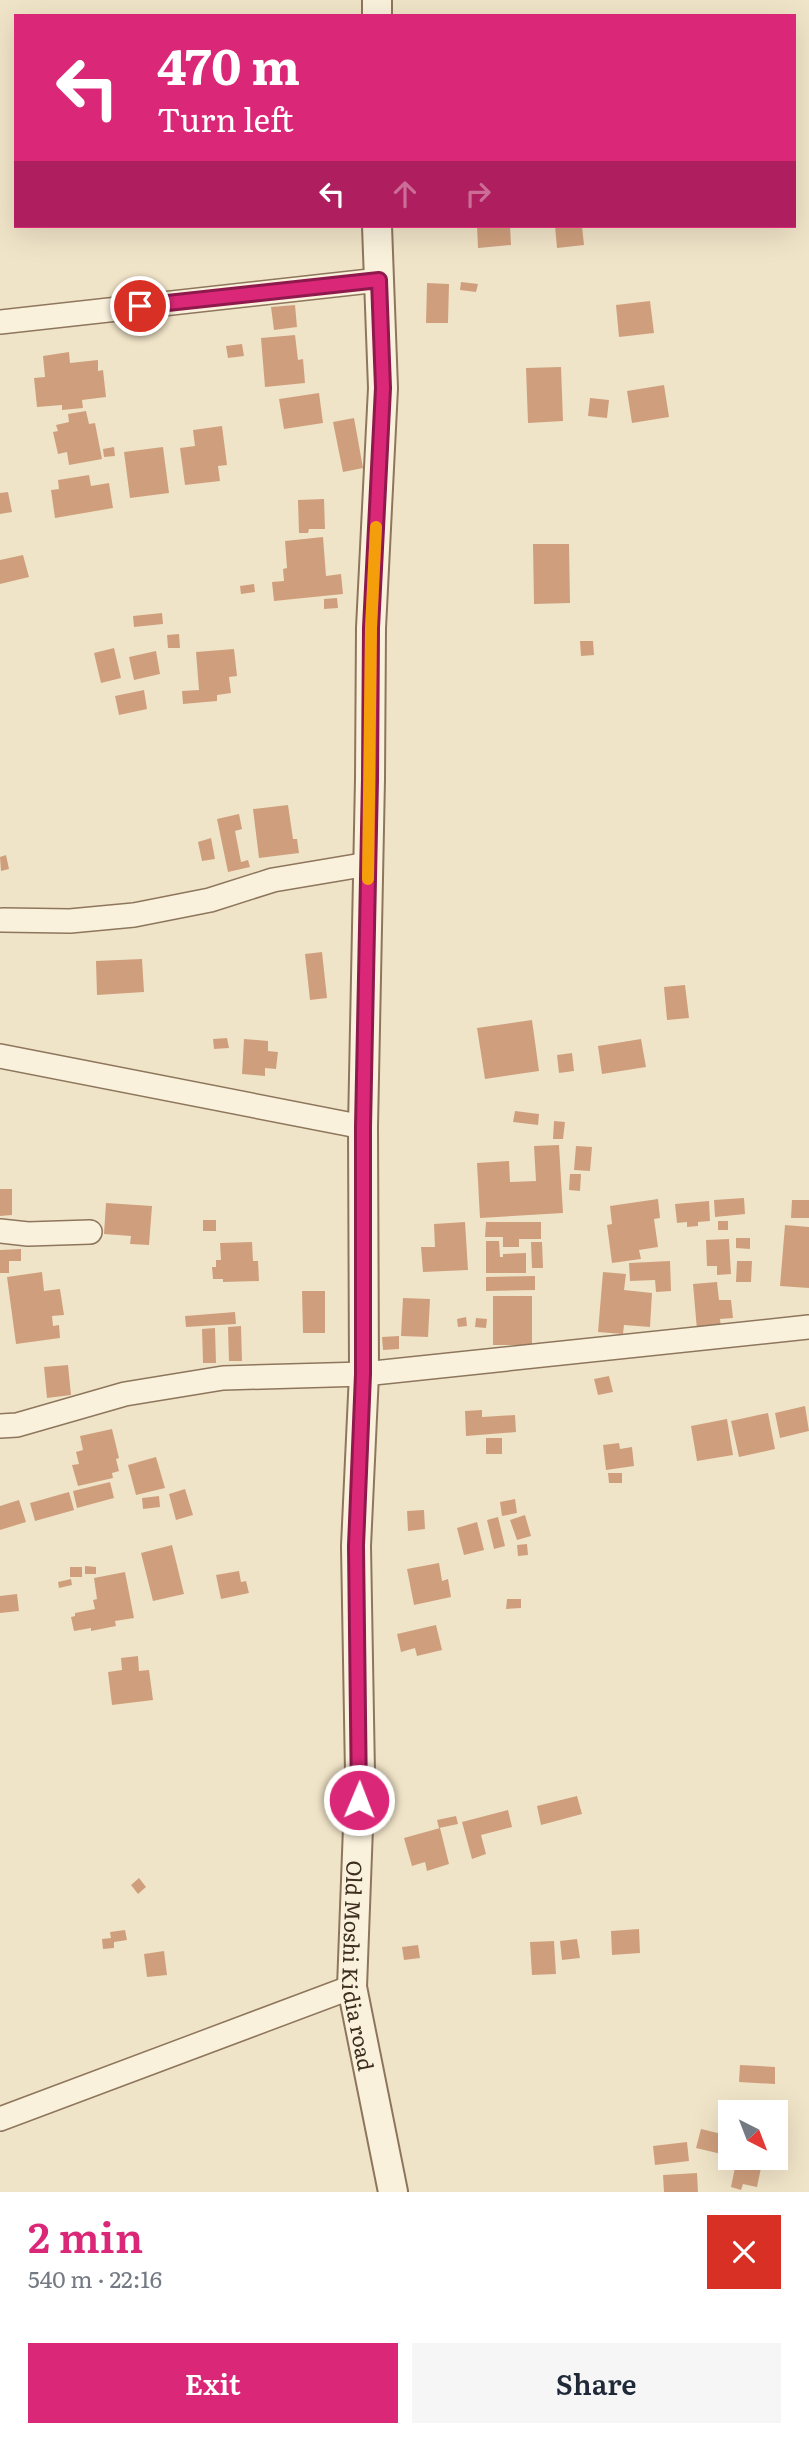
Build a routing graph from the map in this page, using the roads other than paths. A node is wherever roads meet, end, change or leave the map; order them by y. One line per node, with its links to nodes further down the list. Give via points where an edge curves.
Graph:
1 (377, 228): 2 (street, Old Moshi Kidia road)
2 (379, 280): 3 (street); 4 (street, Old Moshi Kidia road, via 383,388 371,628)
3 (0, 321)
4 (369, 864): 5 (street, via 273,880 210,900 134,915 70,921); 7 (street, Old Moshi Kidia road)
5 (3, 920)
6 (0, 1056): 7 (street)
7 (363, 1127): 11 (street, Old Moshi Kidia road)
8 (0, 1231): 9 (street)
9 (90, 1233)
10 (809, 1327): 11 (street)
11 (363, 1374): 12 (street, via 223,1378 125,1394); 13 (street, Old Moshi Kidia road, via 356,1546 360,1774)
12 (0, 1426)
13 (352, 1987): 14 (street); 15 (street, Old Moshi Kidia road)
14 (0, 2119)
15 (393, 2192)

